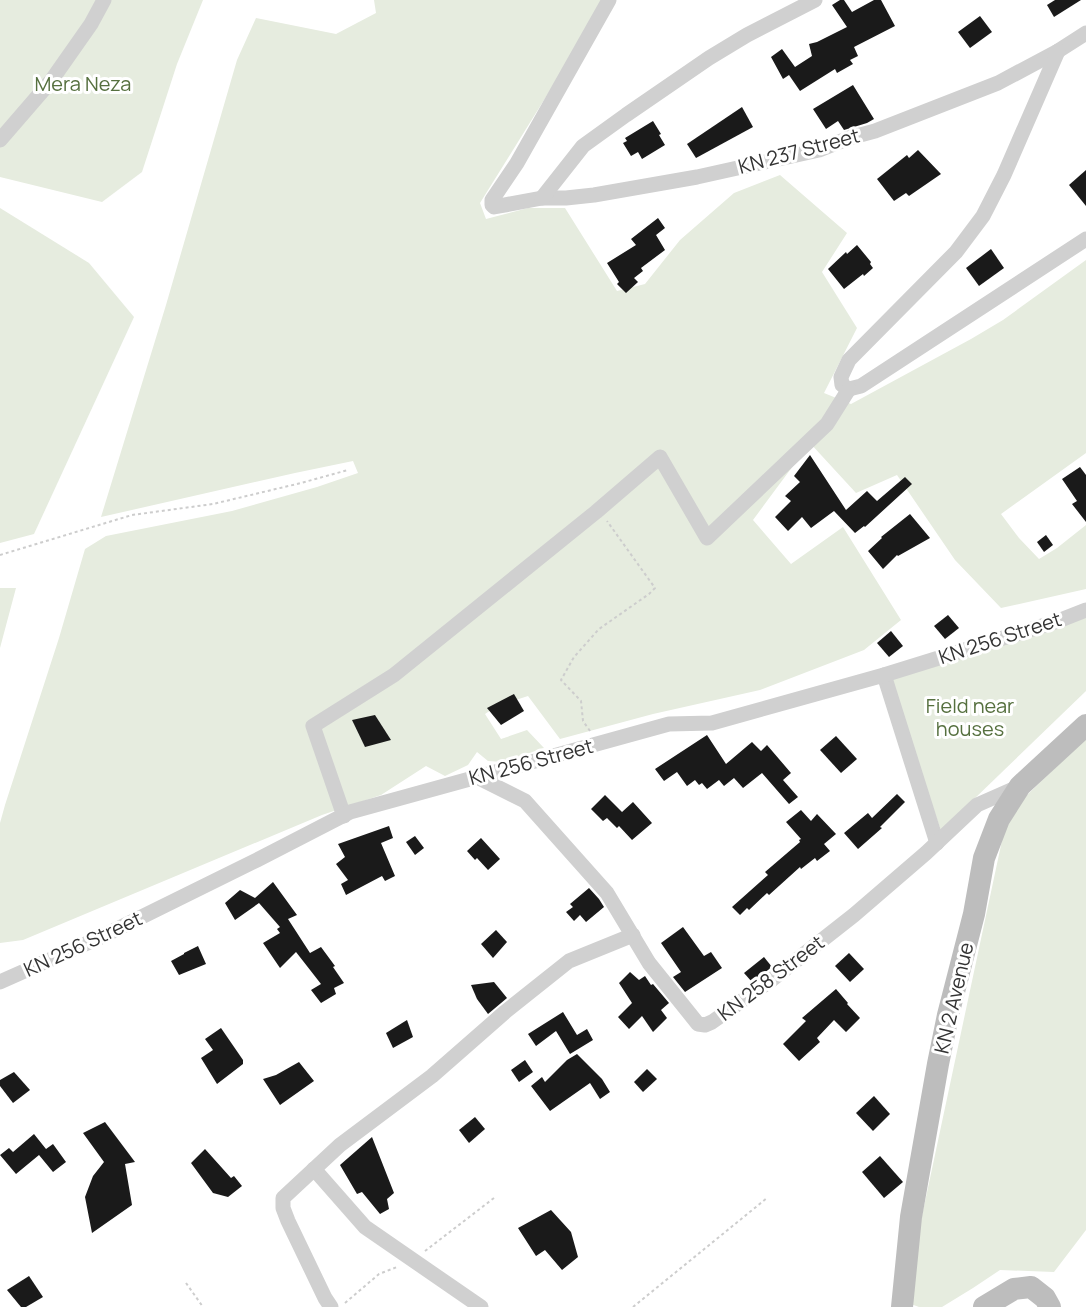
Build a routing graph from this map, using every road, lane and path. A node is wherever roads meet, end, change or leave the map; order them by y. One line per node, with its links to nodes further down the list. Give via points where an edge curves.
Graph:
1 (104, 0): 6 (street, via 51,81)
2 (609, 0): 7 (street, KN 237 Street, via 492,204 494,207)
3 (815, 0): 7 (street, via 709,58 626,115 584,146)
4 (1086, 33): 5 (street, KN 237 Street)
5 (1058, 51): 7 (street, KN 237 Street, via 998,83 819,150 594,195); 9 (street, via 984,216 956,252 849,360 841,377 842,385)
6 (0, 140)
7 (542, 198)
8 (1086, 239): 9 (street, via 861,386)
9 (849, 389): 11 (street, via 827,424 707,538 660,457)
10 (348, 470): 12 (path, via 213,504 132,516)
11 (599, 509): 16 (path, via 655,588 599,629 574,657 561,680 581,701 583,721); 19 (street, via 394,675 313,726)
12 (0, 555)
13 (1086, 610): 14 (street, KN 256 Street)
14 (884, 675): 16 (street, KN 256 Street, via 712,723 669,724); 20 (street)
15 (1086, 726): 18 (main road, KN 2 Avenue)
16 (599, 743): 17 (street, KN 256 Street)
17 (477, 777): 19 (street, KN 256 Street); 21 (street, KN 258 Street, via 525,801 607,893)
18 (1020, 786): 20 (street, KN 258 Street, via 977,805); 30 (main road, KN 2 Avenue, via 999,819 984,858 948,1016 911,1217)
19 (344, 816): 22 (street, KN 256 Street, via 101,937)
20 (937, 843): 21 (street, KN 258 Street, via 770,981 705,1025 698,1024 649,963)
21 (633, 935): 23 (street, via 569,961)
22 (0, 982)
23 (314, 1169): 27 (street, via 283,1198 283,1208); 28 (street, via 365,1227)
24 (767, 1198): 29 (path)
25 (186, 1283): 26 (path)
26 (203, 1307)
27 (331, 1307)
28 (481, 1307)
29 (633, 1307)
30 (902, 1307)
31 (984, 1307): 32 (main road, via 1014,1289 1031,1287)
32 (1050, 1307)

